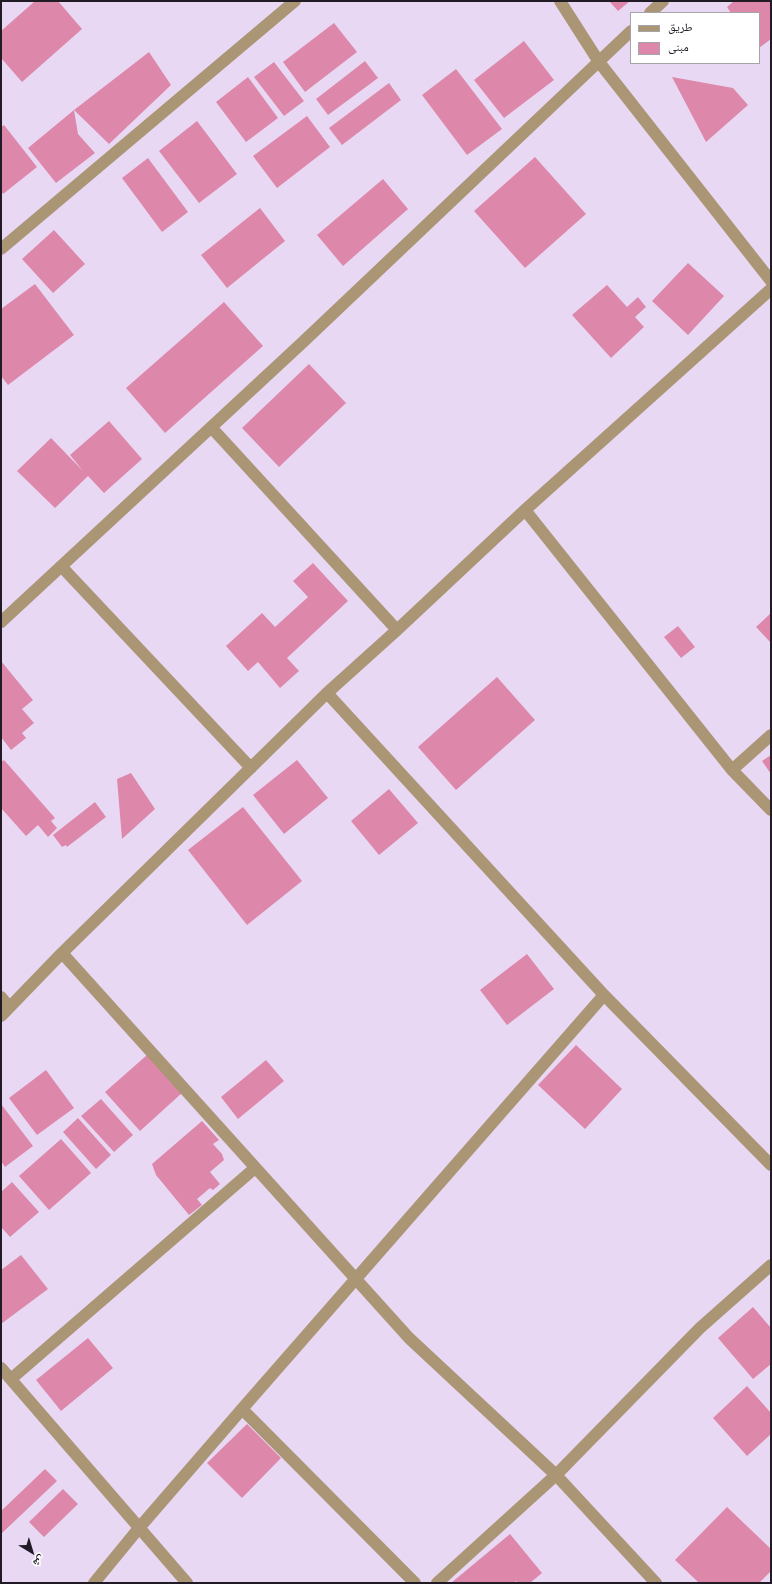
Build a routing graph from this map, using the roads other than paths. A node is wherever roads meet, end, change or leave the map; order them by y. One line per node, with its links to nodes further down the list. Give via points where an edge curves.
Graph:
1 (295, 1): 7 (street)
2 (560, 1): 6 (street)
3 (663, 1): 4 (street)
4 (651, 12)
5 (630, 32): 6 (street)
6 (599, 62): 8 (street); 10 (street)
7 (1, 249)
8 (771, 281)
9 (771, 288): 11 (street)
10 (211, 427): 12 (street); 14 (street)
11 (526, 510): 14 (street); 18 (street)
12 (61, 566): 13 (street); 17 (street)
13 (1, 622)
14 (397, 630): 15 (street)
15 (327, 693): 17 (street); 21 (street)
16 (771, 735): 18 (street)
17 (251, 768): 20 (street)
18 (732, 770): 19 (street)
19 (771, 810)
20 (62, 953): 23 (street); 25 (street)
21 (604, 995): 24 (street); 27 (street)
22 (1, 997): 23 (street)
23 (5, 1012)
24 (771, 1165)
25 (255, 1168): 27 (street); 29 (street)
26 (771, 1265): 31 (street, via 700,1328)
27 (356, 1279): 30 (street); 31 (street, via 409,1338)
28 (1, 1368): 29 (street)
29 (11, 1379): 32 (street)
30 (242, 1409): 32 (street); 35 (street)
31 (556, 1475): 36 (street); 37 (street)
32 (139, 1528): 33 (street); 34 (street)
33 (94, 1583)
34 (187, 1583)
35 (415, 1583)
36 (437, 1583)
37 (656, 1583)

